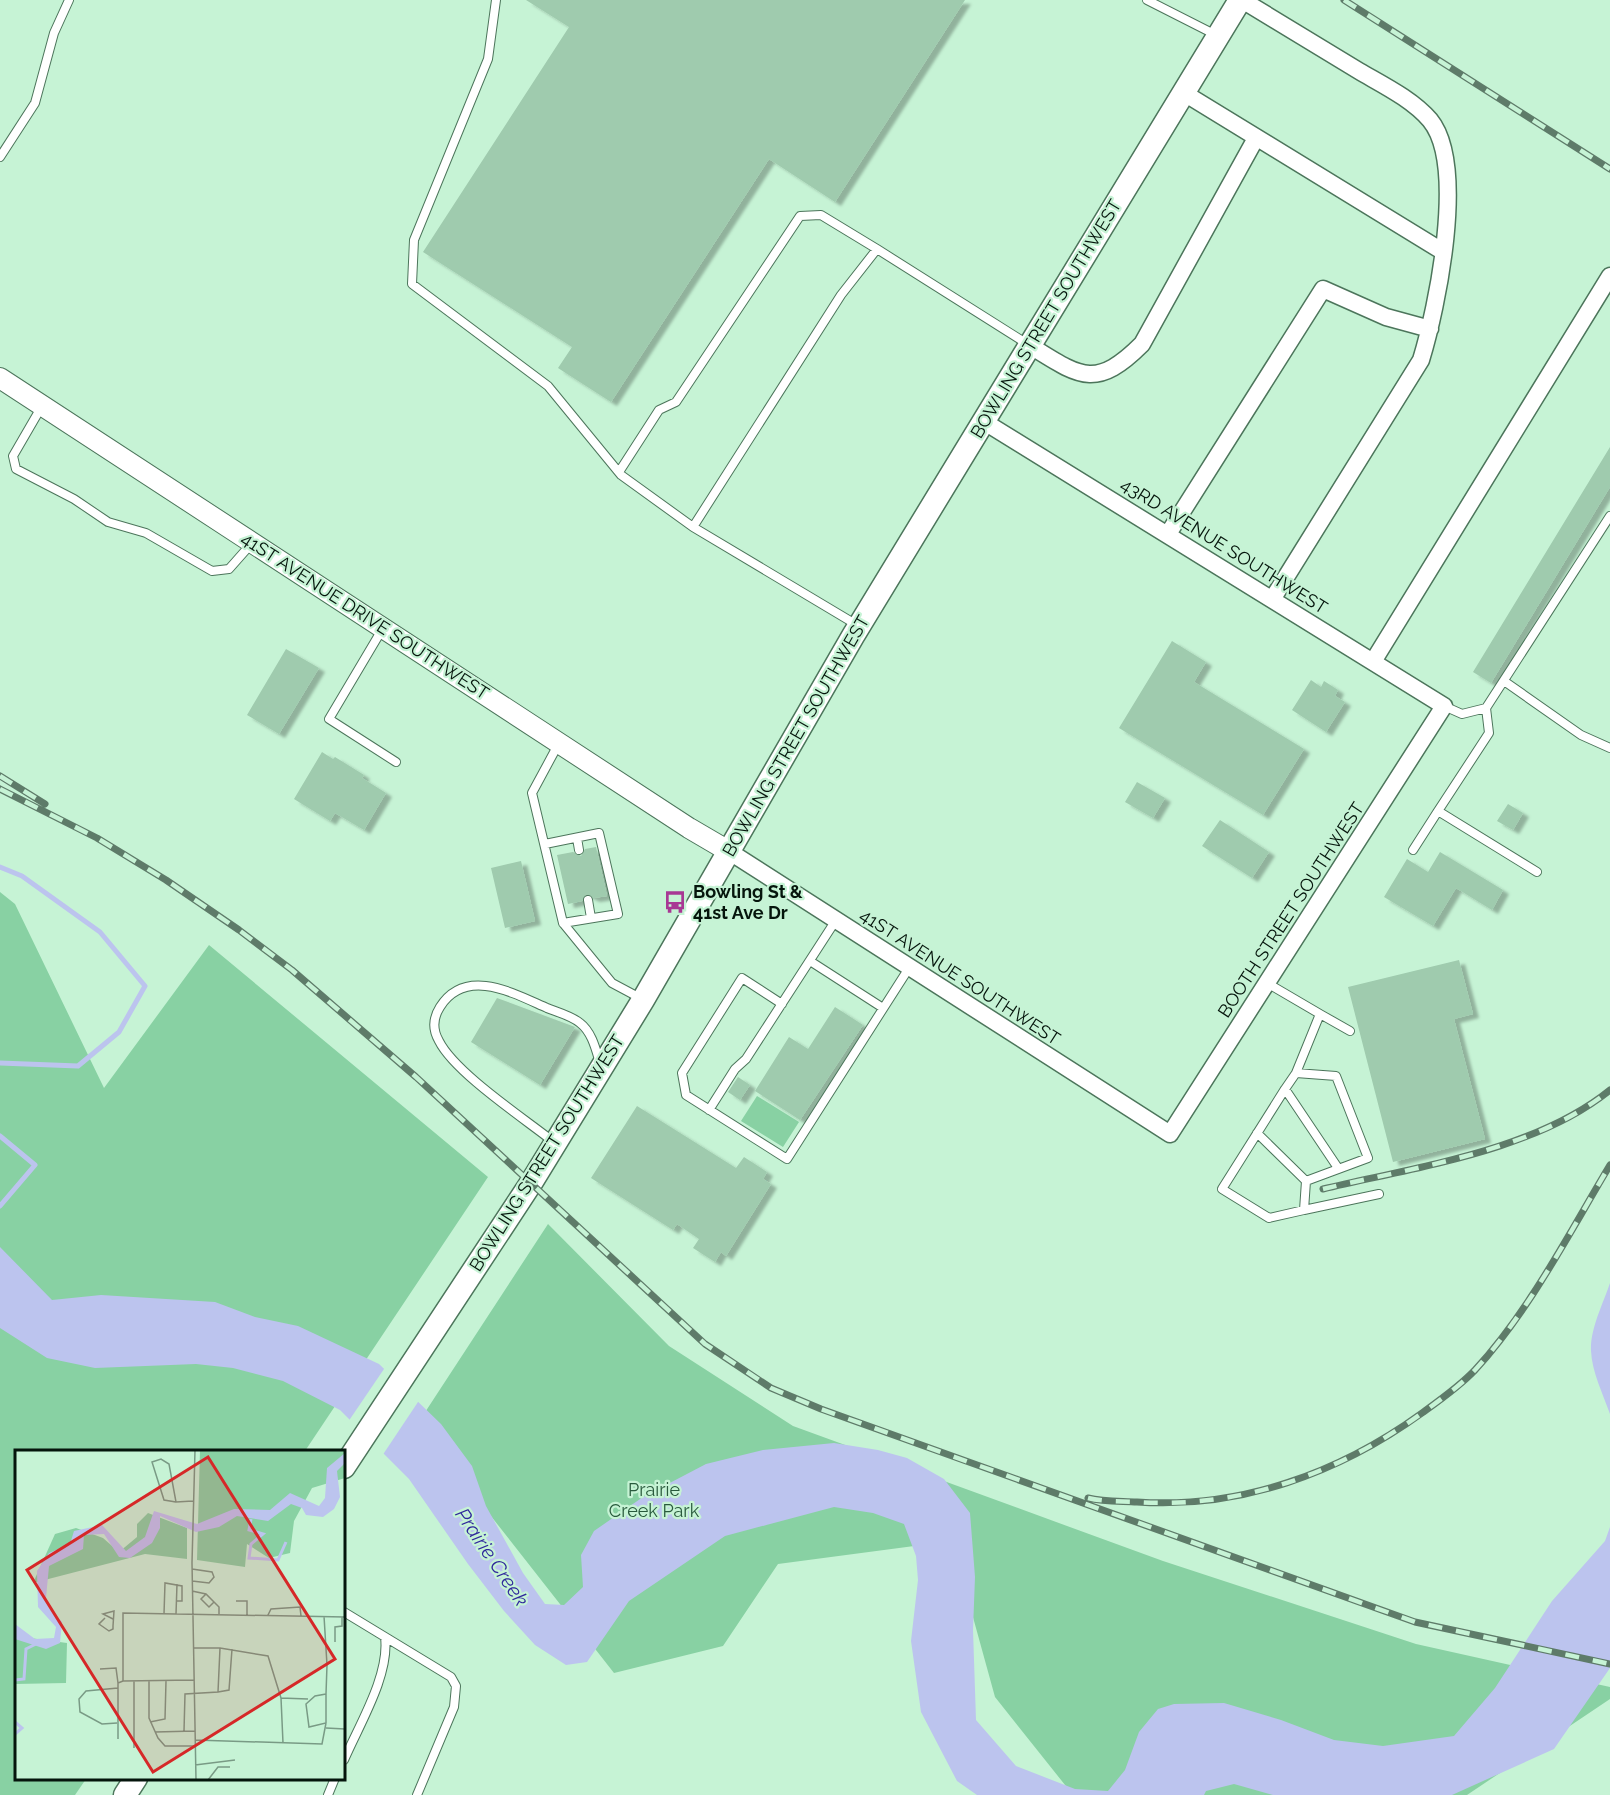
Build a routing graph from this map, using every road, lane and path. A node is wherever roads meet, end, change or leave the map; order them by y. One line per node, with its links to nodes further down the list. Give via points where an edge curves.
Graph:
1 (69, 0): 8 (lane, via 54,33 35,103)
2 (496, 0): 17 (lane, via 488,59 414,240 411,284 548,386)
3 (1147, 0): 5 (lane)
4 (1241, 0): 5 (main road, BOWLING STREET SOUTHWEST); 10 (street, via 1402,96 1431,121 1446,155 1450,196)
5 (1218, 37): 6 (main road, BOWLING STREET SOUTHWEST)
6 (1184, 93): 7 (street); 13 (main road, BOWLING STREET SOUTHWEST)
7 (1256, 138): 10 (street); 13 (street, via 1142,344 1125,360 1099,375 1073,372)
8 (0, 157)
9 (877, 249): 13 (lane); 17 (lane, via 821,215 800,216 676,402 659,410); 19 (lane, via 841,295)
10 (1442, 251): 12 (street)
11 (1610, 276): 25 (street)
12 (1430, 329): 20 (street, via 1386,317 1323,289); 22 (street, via 1421,360)
13 (1029, 345): 16 (main road, BOWLING STREET SOUTHWEST)
14 (0, 378): 15 (street, 41ST AVENUE DRIVE SOUTHWEST)
15 (42, 406): 21 (street, 41ST AVENUE DRIVE SOUTHWEST); 21 (lane, via 12,456 16,469 108,522 146,533 212,571 229,570)
16 (983, 421): 20 (street, 43RD AVENUE SOUTHWEST); 23 (main road, BOWLING STREET SOUTHWEST)
17 (619, 472): 19 (lane)
18 (1610, 516): 26 (lane)
19 (693, 527): 23 (lane)
20 (1168, 534): 22 (street, 43RD AVENUE SOUTHWEST)
21 (252, 543): 24 (street, 41ST AVENUE DRIVE SOUTHWEST)
22 (1273, 598): 25 (street, 43RD AVENUE SOUTHWEST)
23 (859, 626): 37 (main road, BOWLING STREET SOUTHWEST)
24 (383, 628): 29 (street, 41ST AVENUE DRIVE SOUTHWEST); 31 (lane, via 329,719)
25 (1374, 660): 27 (street, 43RD AVENUE SOUTHWEST)
26 (1504, 681): 28 (lane); 30 (lane, via 1581,735)
27 (1444, 706): 28 (lane, via 1462,714); 45 (street, BOOTH STREET SOUTHWEST)
28 (1486, 708): 32 (lane, via 1489,733)
29 (559, 743): 34 (lane, via 532,793); 37 (street, 41ST AVENUE DRIVE SOUTHWEST)
30 (1610, 748)
31 (396, 762)
32 (1438, 811): 36 (lane); 38 (lane)
33 (577, 838): 34 (lane); 35 (lane); 40 (lane, via 599,833 618,914)
34 (545, 844): 42 (lane)
35 (579, 850)
36 (1413, 850)
37 (730, 852): 41 (street, 41ST AVENUE SOUTHWEST); 46 (main road, BOWLING STREET SOUTHWEST)
38 (1537, 872)
39 (588, 900): 40 (lane)
40 (591, 918): 42 (lane)
41 (836, 920): 43 (lane); 44 (street, 41ST AVENUE SOUTHWEST)
42 (563, 923): 46 (lane, via 612,983)
43 (810, 961): 47 (lane); 48 (lane)
44 (909, 968): 48 (lane); 56 (street, 41ST AVENUE SOUTHWEST)
45 (1267, 983): 49 (lane); 56 (street, BOOTH STREET SOUTHWEST)
46 (644, 1000): 51 (main road, BOWLING STREET SOUTHWEST)
47 (782, 1004): 54 (lane); 54 (lane, via 742,978 682,1073 686,1095)
48 (883, 1008): 54 (lane, via 787,1159)
49 (1320, 1014): 50 (lane); 52 (lane)
50 (1350, 1031)
51 (602, 1068): 57 (main road, BOWLING STREET SOUTHWEST); 57 (lane, via 592,1039 580,1023 501,987 479,985 464,989 444,1001 435,1015 434,1029 439,1042 459,1066)
52 (1296, 1073): 53 (lane); 58 (lane, via 1336,1076 1368,1158)
53 (1285, 1089): 55 (lane); 58 (lane)
54 (709, 1110)
55 (1257, 1133): 59 (lane); 61 (lane, via 1222,1189 1269,1218)
56 (1170, 1134)
57 (555, 1143): 62 (main road, BOWLING STREET SOUTHWEST)
58 (1338, 1168): 59 (lane)
59 (1306, 1181): 61 (lane)
60 (1379, 1194): 61 (lane)
61 (1304, 1210)
62 (345, 1465)
63 (345, 1612): 64 (lane)
64 (385, 1637): 65 (lane, via 384,1668); 70 (lane, via 451,1677 456,1686 454,1707)
65 (345, 1758)
66 (135, 1780): 68 (main road)
67 (335, 1780): 69 (lane)
68 (125, 1795)
69 (328, 1795)
70 (417, 1795)

